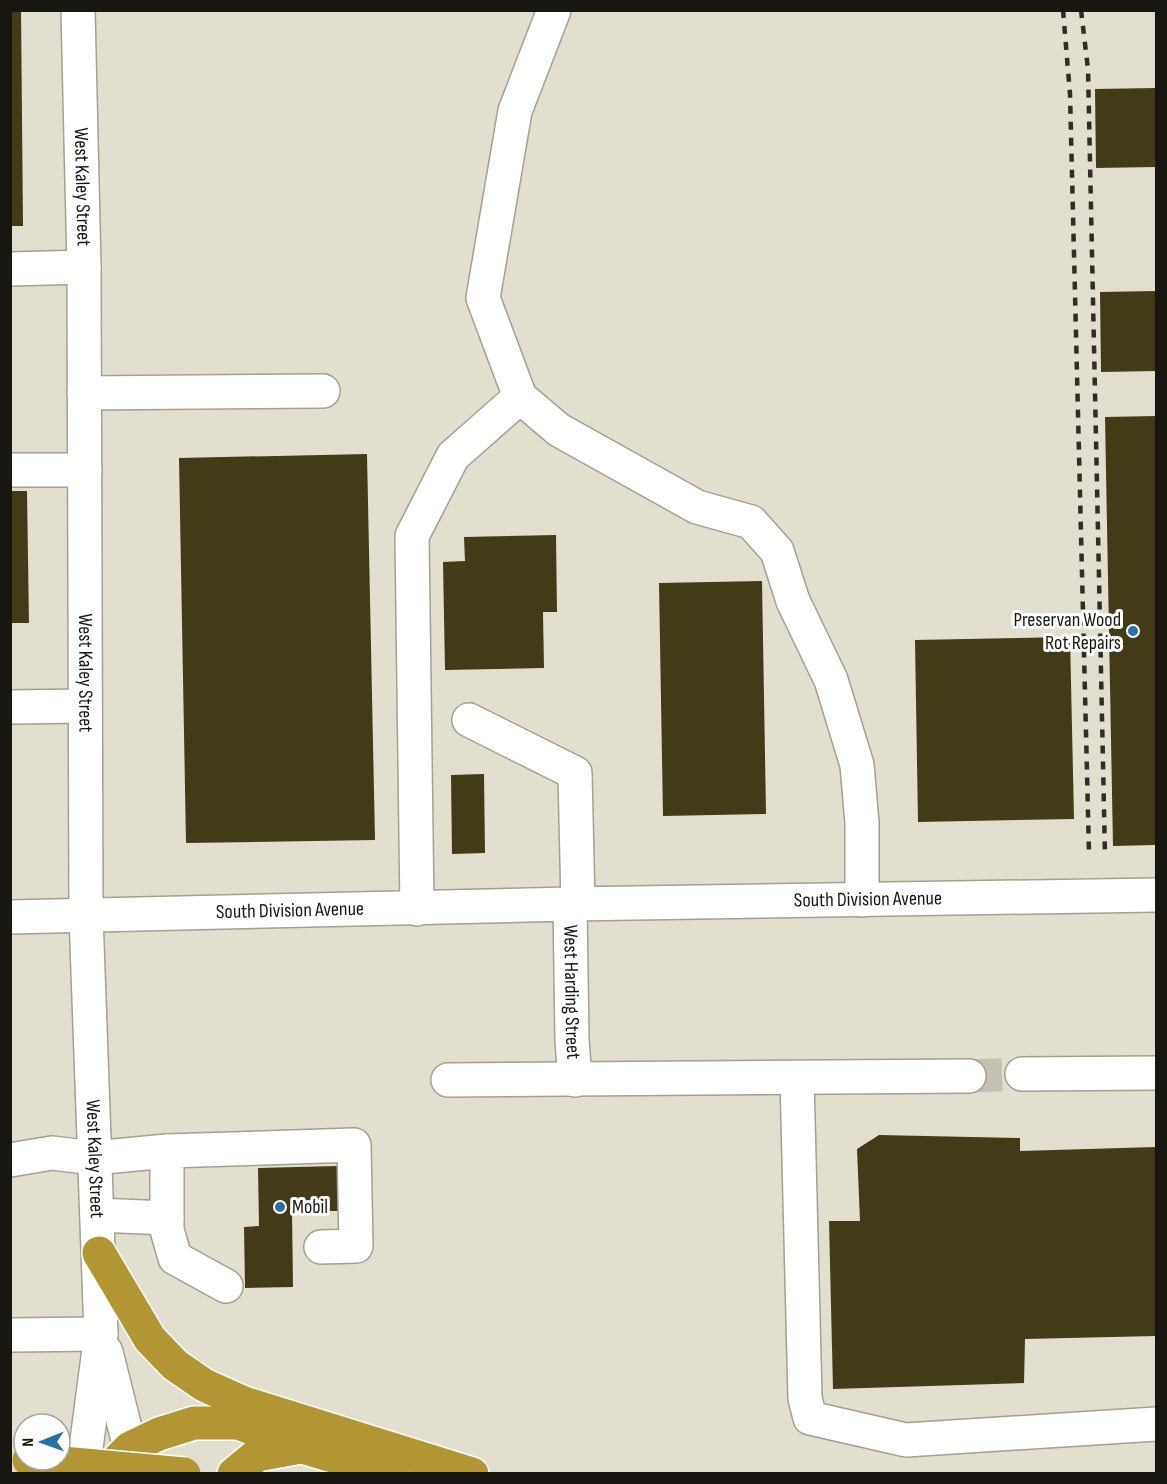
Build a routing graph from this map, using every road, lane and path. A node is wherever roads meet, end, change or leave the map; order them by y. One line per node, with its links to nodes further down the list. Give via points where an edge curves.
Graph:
1 (78, 10): 3 (street, West Kaley Street)
2 (554, 10): 7 (street, via 515,111 483,298)
3 (84, 267): 4 (street); 6 (street, West Kaley Street)
4 (10, 269)
5 (323, 392): 6 (street)
6 (84, 393): 9 (street, West Kaley Street)
7 (520, 397): 14 (street, via 559,430 697,507 751,522 777,551 793,601 831,680 857,765); 16 (street, via 453,456 412,536)
8 (10, 470): 9 (street)
9 (85, 470): 11 (street, West Kaley Street)
10 (10, 706): 11 (street)
11 (86, 706): 17 (street, West Kaley Street)
12 (469, 720): 15 (street, West Harding Street, via 575,773)
13 (1156, 895): 14 (street, South Division Avenue)
14 (862, 900): 15 (street, South Division Avenue)
15 (574, 904): 16 (street, South Division Avenue); 24 (street, West Harding Street)
16 (417, 909): 17 (street, South Division Avenue)
17 (86, 915): 18 (street, South Division Avenue); 26 (street, West Kaley Street)
18 (10, 917)
19 (1156, 1073): 20 (street)
20 (1022, 1074)
21 (969, 1076): 22 (street)
22 (797, 1078): 24 (street); 35 (street, via 805,1398 810,1418 906,1440)
23 (448, 1080): 24 (street)
24 (575, 1080)
25 (167, 1151): 26 (street); 29 (street); 30 (street, via 354,1145 356,1246)
26 (94, 1158): 27 (street, via 52,1153); 28 (street, West Kaley Street)
27 (10, 1160)
28 (97, 1215): 29 (street); 31 (street, West Kaley Street)
29 (167, 1218): 32 (street, via 175,1258)
30 (321, 1247)
31 (99, 1253): 33 (street, West Kaley Street); 44 (highway, via 150,1339 175,1365 204,1385 244,1404)
32 (226, 1286)
33 (101, 1334): 34 (street); 37 (street, West Kaley Street); 39 (street, West Kaley Street, via 86,1448)
34 (10, 1335)
35 (1156, 1424)
36 (302, 1447): 37 (highway, via 238,1423 194,1423 159,1434); 42 (highway, via 258,1455); 43 (highway)
37 (130, 1461): 40 (highway)
38 (72, 1464): 41 (highway, bridge)
39 (87, 1473)
40 (104, 1473)
41 (184, 1473)
42 (234, 1473)
43 (393, 1473)
44 (472, 1473)

